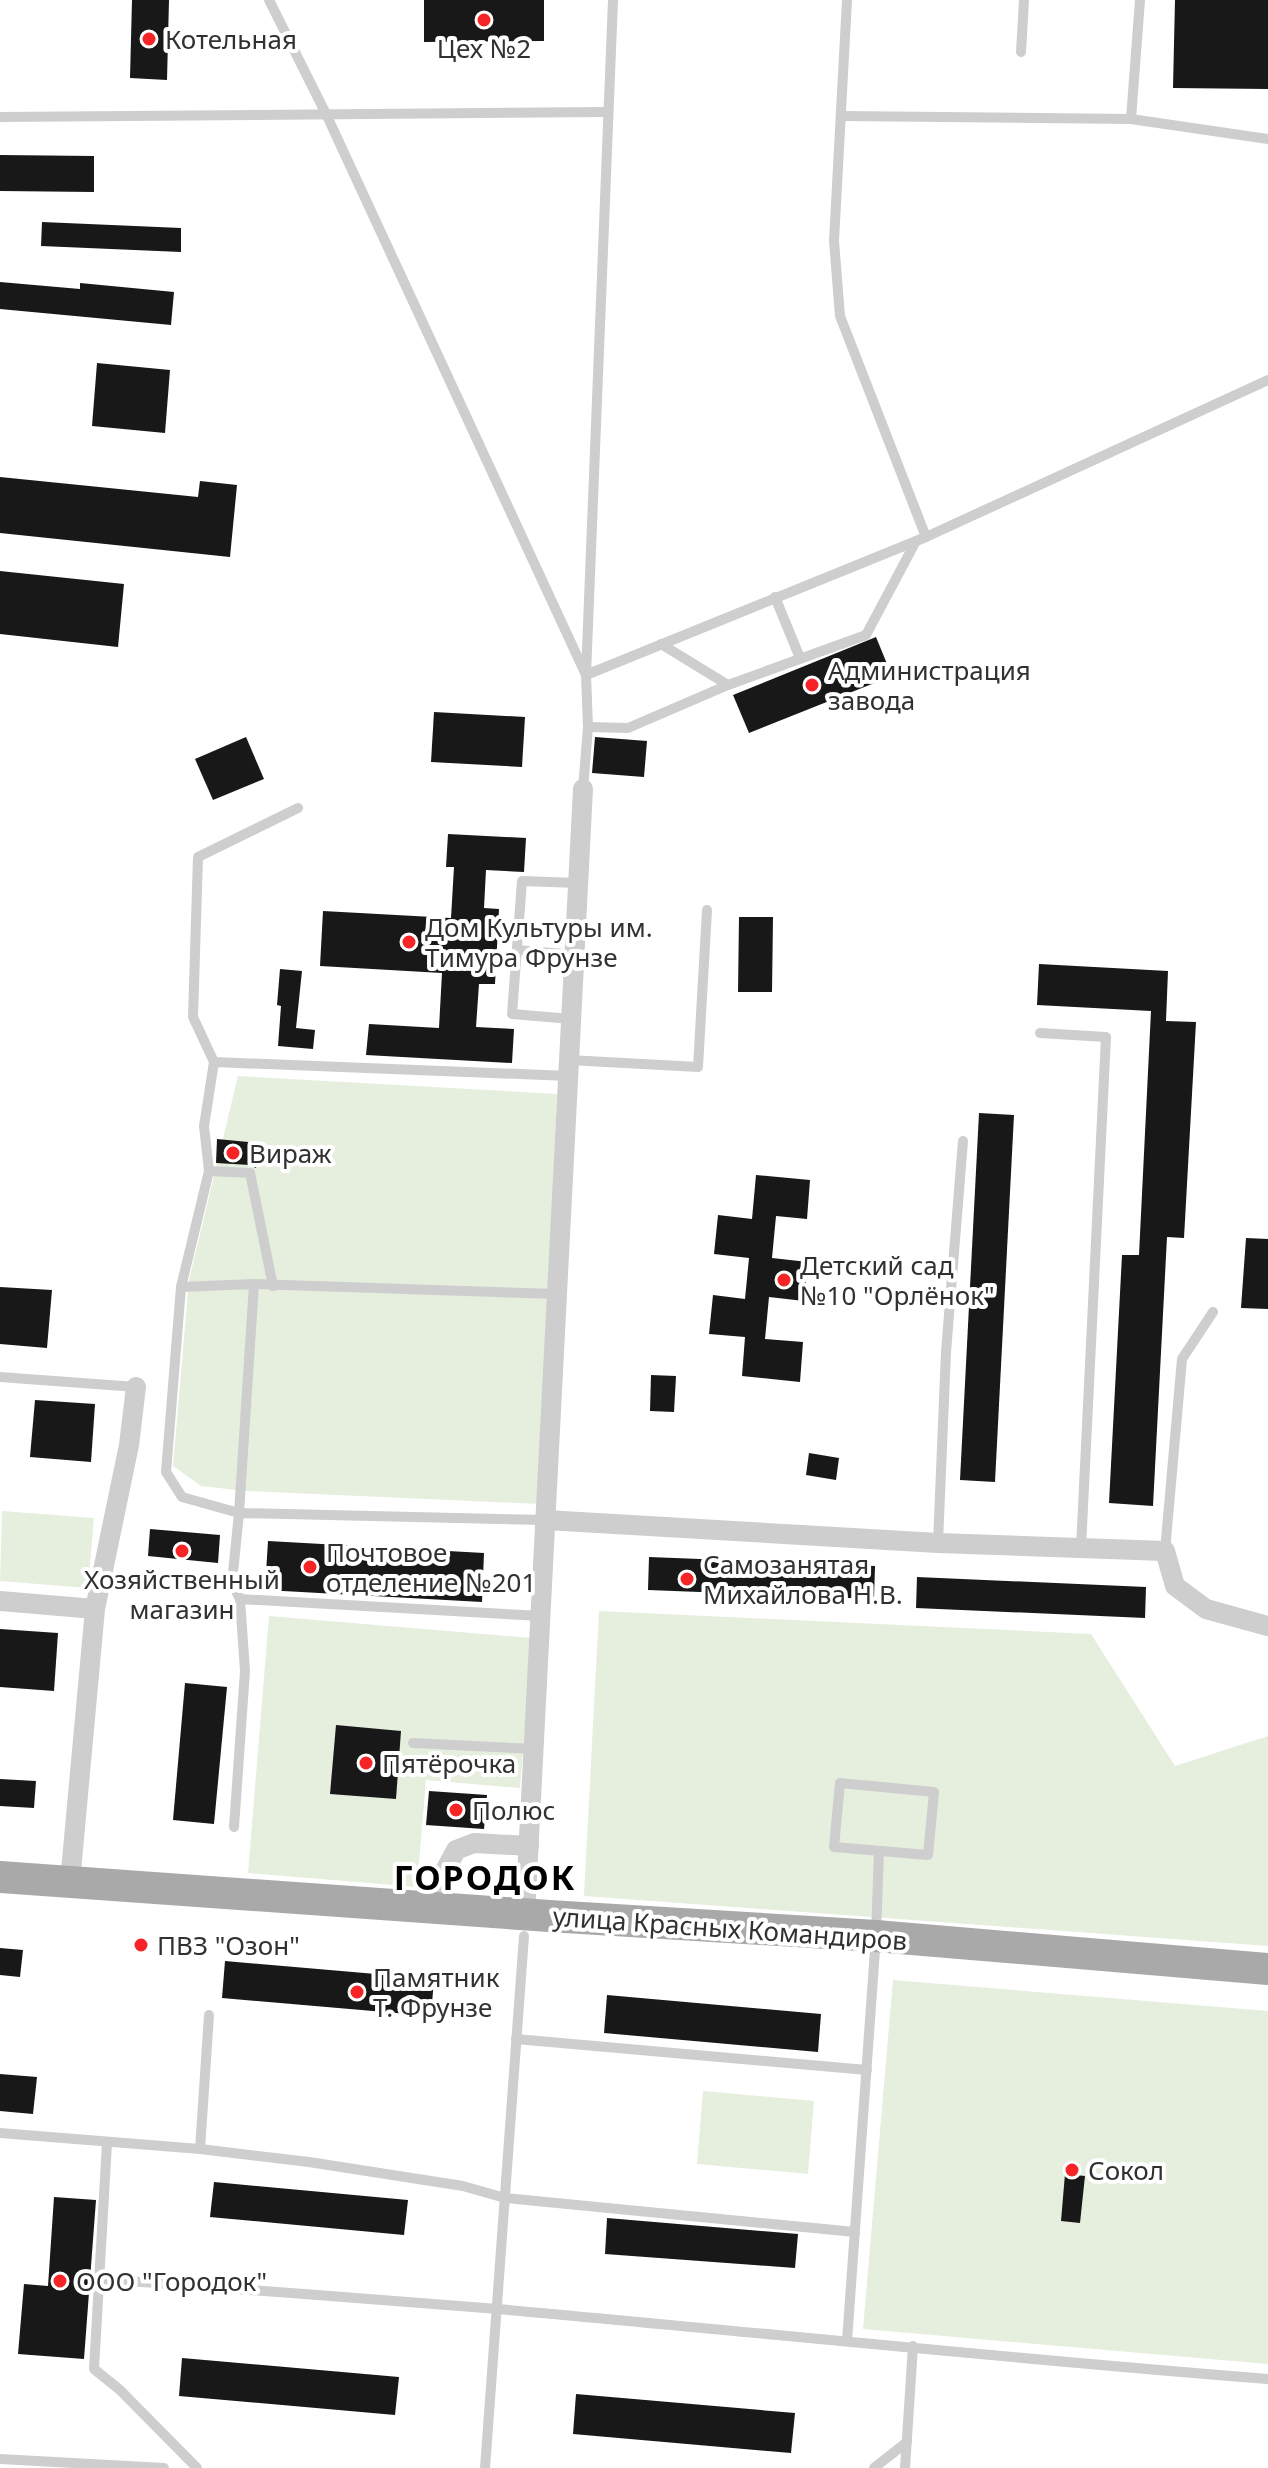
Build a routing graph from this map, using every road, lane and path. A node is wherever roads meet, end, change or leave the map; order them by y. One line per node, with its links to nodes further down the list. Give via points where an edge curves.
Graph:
1 (269, 0): 8 (lane)
2 (613, 0): 7 (lane)
3 (847, 0): 9 (lane)
4 (1024, 0): 6 (lane)
5 (1140, 0): 11 (lane)
6 (1021, 52)
7 (607, 112): 8 (lane); 18 (lane)
8 (327, 116): 10 (lane); 18 (lane)
9 (841, 116): 11 (lane); 14 (lane, via 834,241 840,316)
10 (0, 117)
11 (1131, 119): 12 (lane)
12 (1268, 139)
13 (1268, 380): 14 (lane)
14 (922, 539): 15 (lane); 17 (lane, via 866,635)
15 (775, 597): 16 (lane); 17 (lane)
16 (661, 644): 18 (lane); 19 (lane)
17 (800, 658): 19 (lane)
18 (586, 675): 20 (lane)
19 (728, 685): 20 (lane, via 628,728)
20 (588, 727): 21 (lane)
21 (583, 789): 23 (street)
22 (298, 808): 29 (lane, via 198,857 193,1017)
23 (578, 883): 25 (lane, via 522,881); 26 (street)
24 (707, 910): 30 (lane, via 698,1067)
25 (517, 950): 26 (lane); 27 (lane, via 512,1014)
26 (575, 955): 27 (street)
27 (571, 1019): 30 (street)
28 (1040, 1033): 43 (lane, via 1106,1037)
29 (214, 1062): 30 (lane); 32 (lane, via 204,1126)
30 (569, 1068): 36 (street)
31 (963, 1141): 42 (lane)
32 (209, 1171): 34 (lane, via 250,1173); 35 (lane)
33 (254, 1284): 34 (lane); 35 (lane); 40 (lane)
34 (273, 1286): 36 (lane)
35 (181, 1287): 40 (lane, via 166,1472 182,1497)
36 (557, 1294): 41 (street)
37 (1213, 1312): 44 (lane, via 1182,1359)
38 (0, 1377): 39 (lane)
39 (136, 1387): 47 (street)
40 (239, 1513): 41 (lane); 45 (lane, via 232,1583)
41 (546, 1520): 42 (street); 48 (street)
42 (938, 1543): 43 (street)
43 (1081, 1548): 44 (street)
44 (1165, 1551): 49 (street, via 1175,1586 1206,1609)
45 (240, 1599): 48 (lane); 52 (lane, via 245,1671)
46 (0, 1601): 47 (street)
47 (95, 1609): 56 (street)
48 (541, 1616): 51 (street)
49 (1268, 1626)
50 (413, 1743): 51 (lane)
51 (534, 1749): 53 (street)
52 (234, 1827)
53 (529, 1846): 57 (street, via 474,1843 456,1850 446,1869); 58 (street)
54 (879, 1851): 54 (lane, via 834,1847 840,1783 934,1792 928,1855); 59 (lane)
55 (0, 1877): 56 (main road, улица Красных Командиров)
56 (70, 1882): 57 (main road, улица Красных Командиров)
57 (441, 1909): 58 (main road, улица Красных Командиров)
58 (524, 1926): 59 (main road, улица Красных Командиров); 62 (lane)
59 (876, 1936): 60 (main road, улица Красных Командиров); 63 (lane)
60 (1268, 1969)
61 (209, 2015): 66 (lane)
62 (516, 2039): 63 (lane); 67 (lane)
63 (867, 2070): 68 (lane)
64 (0, 2133): 65 (lane)
65 (107, 2143): 66 (lane); 69 (lane)
66 (200, 2149): 67 (lane, via 463,2186)
67 (505, 2198): 68 (lane); 70 (lane)
68 (855, 2232): 71 (lane)
69 (101, 2279): 70 (lane); 77 (lane, via 94,2369)
70 (496, 2309): 71 (lane); 78 (lane)
71 (847, 2341): 72 (lane)
72 (913, 2346): 73 (lane); 74 (lane)
73 (1268, 2379)
74 (907, 2442): 79 (lane); 80 (lane)
75 (0, 2459): 76 (lane)
76 (164, 2468)
77 (197, 2468)
78 (485, 2468)
79 (874, 2468)
80 (905, 2468)

